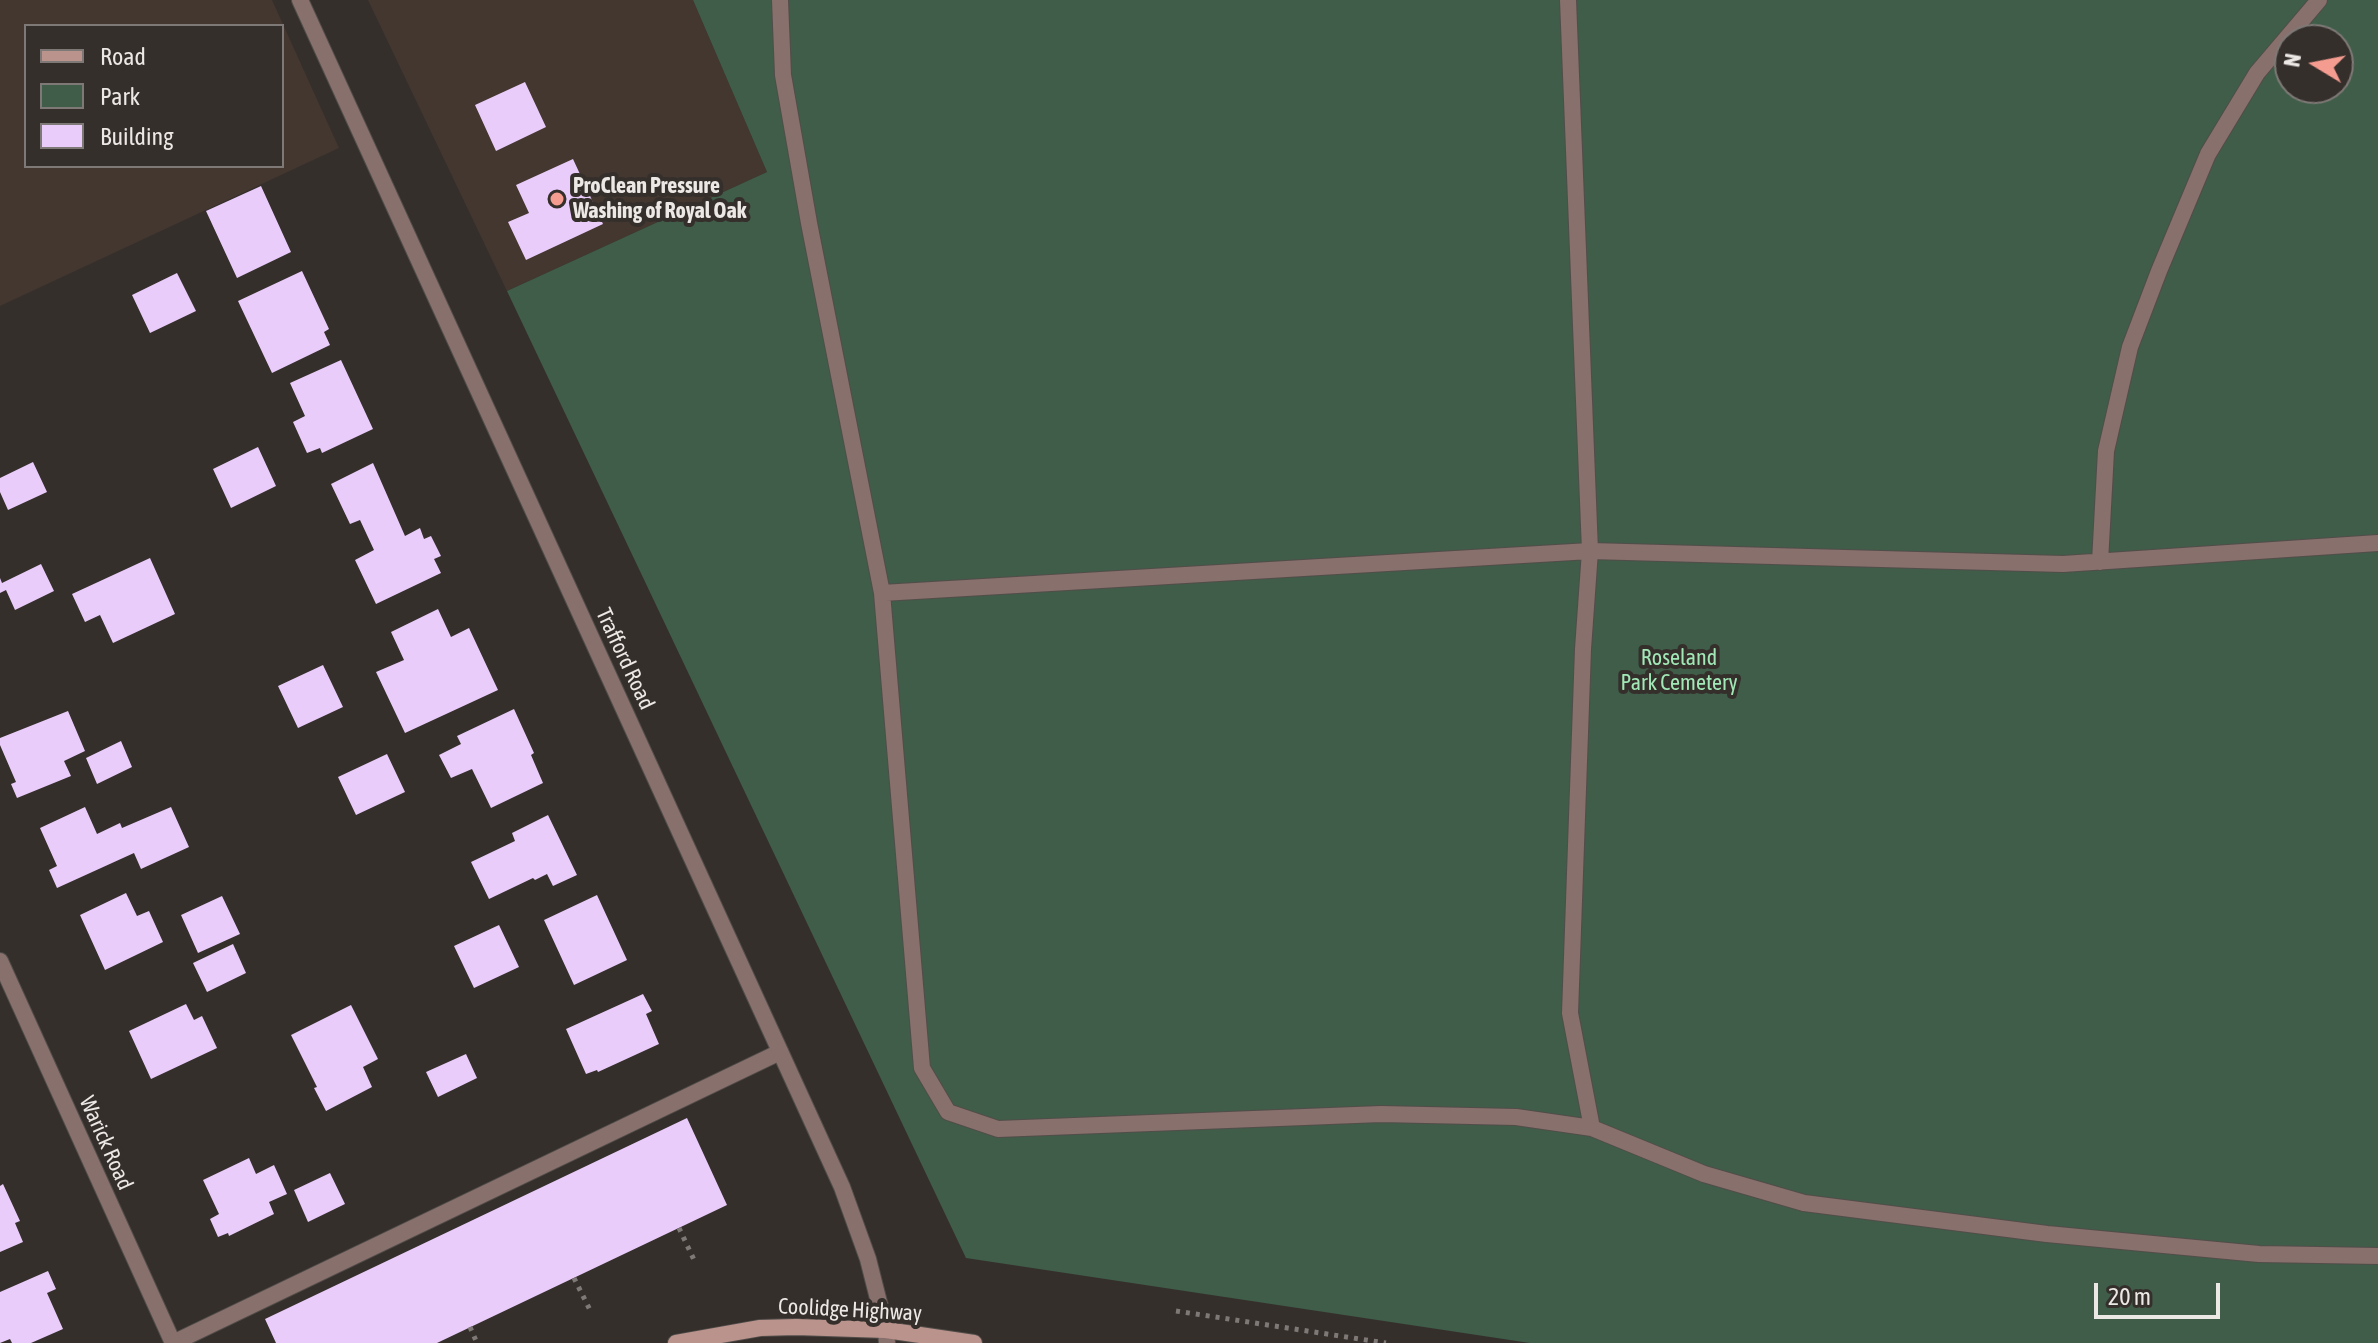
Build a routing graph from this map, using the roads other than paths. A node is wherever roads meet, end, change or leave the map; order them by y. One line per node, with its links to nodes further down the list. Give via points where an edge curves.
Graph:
1 (300, 0): 10 (street, Trafford Road)
2 (780, 0): 8 (street, via 783,75)
3 (1568, 0): 6 (street)
4 (2319, 0): 7 (street, via 2257,73 2208,154 2159,271 2130,347 2106,451)
5 (2378, 543): 7 (street)
6 (1590, 551): 7 (street); 8 (street); 11 (street, via 1570,1013)
7 (2100, 562)
8 (882, 593): 11 (street, via 922,1068 948,1112 998,1129 1381,1114 1516,1117)
9 (0, 961): 14 (street, Warick Road)
10 (780, 1052): 13 (street, Trafford Road, via 842,1187 868,1259); 14 (street)
11 (1592, 1128): 12 (street, via 1704,1174 1804,1203 2229,1252)
12 (2378, 1256)
13 (887, 1336): 15 (main road, Coolidge Highway, via 822,1327 760,1328); 16 (main road, Coolidge Highway)
14 (173, 1343)
15 (676, 1343)
16 (974, 1343)

